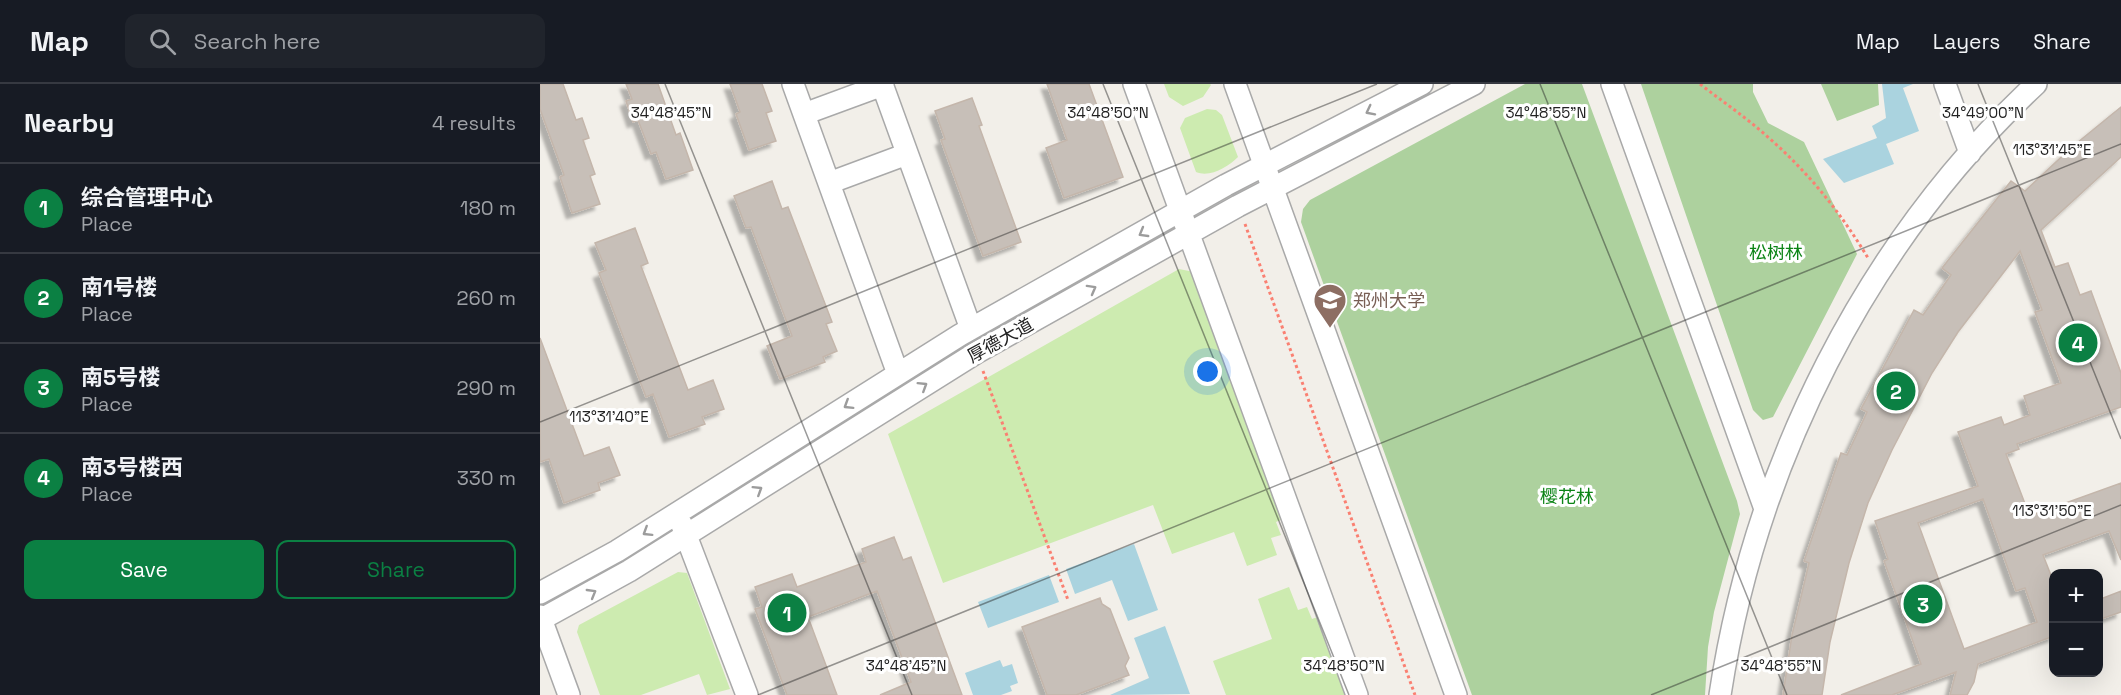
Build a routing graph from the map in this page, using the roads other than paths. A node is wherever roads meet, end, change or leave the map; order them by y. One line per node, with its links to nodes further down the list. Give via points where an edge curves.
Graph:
1 (793, 84): 10 (lane)
2 (1134, 84): 16 (lane)
3 (1235, 84): 13 (lane)
4 (1422, 84): 13 (lane, 厚德大道, one-way to 13)
5 (1474, 84): 15 (lane, 厚德大道)
6 (1612, 84): 20 (lane)
7 (1945, 84): 11 (lane)
8 (2036, 84): 11 (lane)
9 (882, 85): 10 (lane); 12 (lane)
10 (804, 114): 14 (lane)
11 (1970, 153): 20 (lane, via 1927,205 1879,274 1821,374)
12 (908, 154): 14 (lane); 18 (lane)
13 (1265, 165): 15 (lane); 16 (lane, 厚德大道)
14 (829, 183): 19 (lane)
15 (1273, 188): 17 (lane, 厚德大道); 28 (lane)
16 (1181, 211): 17 (lane); 18 (lane, 厚德大道, one-way to 18)
17 (1189, 234): 22 (lane, 厚德大道, one-way to 17, via 976,353); 27 (lane)
18 (970, 329): 19 (lane, 厚德大道)
19 (898, 374): 21 (lane, 厚德大道, one-way to 21)
20 (1765, 509): 29 (lane, via 1735,614)
21 (678, 513): 22 (lane); 23 (lane, 厚德大道, one-way to 23)
22 (687, 535): 24 (lane, 厚德大道, one-way to 22); 26 (lane)
23 (540, 593)
24 (540, 618): 25 (lane)
25 (569, 695)
26 (747, 695)
27 (1357, 695)
28 (1456, 695)
29 (1720, 695)

